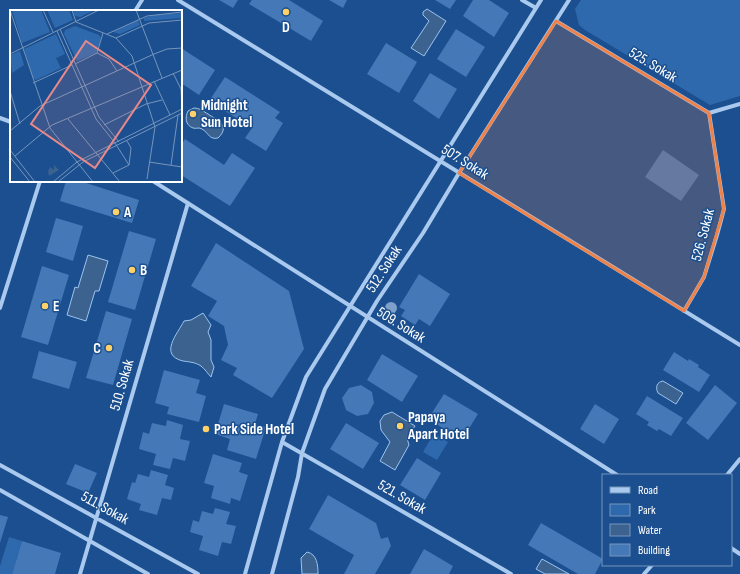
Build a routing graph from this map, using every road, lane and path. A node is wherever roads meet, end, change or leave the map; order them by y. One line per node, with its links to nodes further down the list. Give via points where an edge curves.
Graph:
1 (142, 0): 7 (street)
2 (178, 0): 13 (street, 507. Sokak)
3 (522, 0): 6 (street)
4 (541, 0): 6 (street, 512. Sokak)
5 (569, 0): 8 (street, 512. Sokak)
6 (536, 8): 13 (street, 512. Sokak)
7 (136, 10)
8 (556, 21): 10 (street, 525. Sokak); 14 (street, 512. Sokak)
9 (740, 104): 10 (street)
10 (709, 113): 20 (street, 526. Sokak, via 724,209 704,277)
11 (0, 118): 12 (street)
12 (10, 122)
13 (441, 161): 14 (street, 507. Sokak); 18 (street, 512. Sokak)
14 (459, 173): 20 (street, 507. Sokak); 21 (street, 512. Sokak)
15 (40, 182): 19 (street)
16 (155, 182): 17 (street, 509. Sokak)
17 (188, 203): 18 (street, 509. Sokak); 30 (street, 510. Sokak)
18 (350, 306): 21 (street, 509. Sokak); 23 (street, 512. Sokak, via 306,377)
19 (0, 308)
20 (684, 311): 22 (street, 507. Sokak)
21 (367, 318): 24 (street, 512. Sokak, via 325,389); 27 (street, 509. Sokak)
22 (740, 345)
23 (282, 442): 24 (street, 521. Sokak); 36 (street, 512. Sokak)
24 (302, 453): 37 (street, 512. Sokak); 38 (street, 521. Sokak)
25 (740, 459): 28 (street)
26 (0, 465): 30 (street, 511. Sokak)
27 (615, 474)
28 (728, 474)
29 (0, 490): 31 (street)
30 (96, 517): 31 (street, 510. Sokak); 35 (street, 511. Sokak)
31 (89, 542): 33 (street, 510. Sokak); 34 (street)
32 (651, 566): 39 (street)
33 (80, 574)
34 (148, 574)
35 (198, 574)
36 (245, 574)
37 (272, 574)
38 (511, 574)
39 (644, 574)

